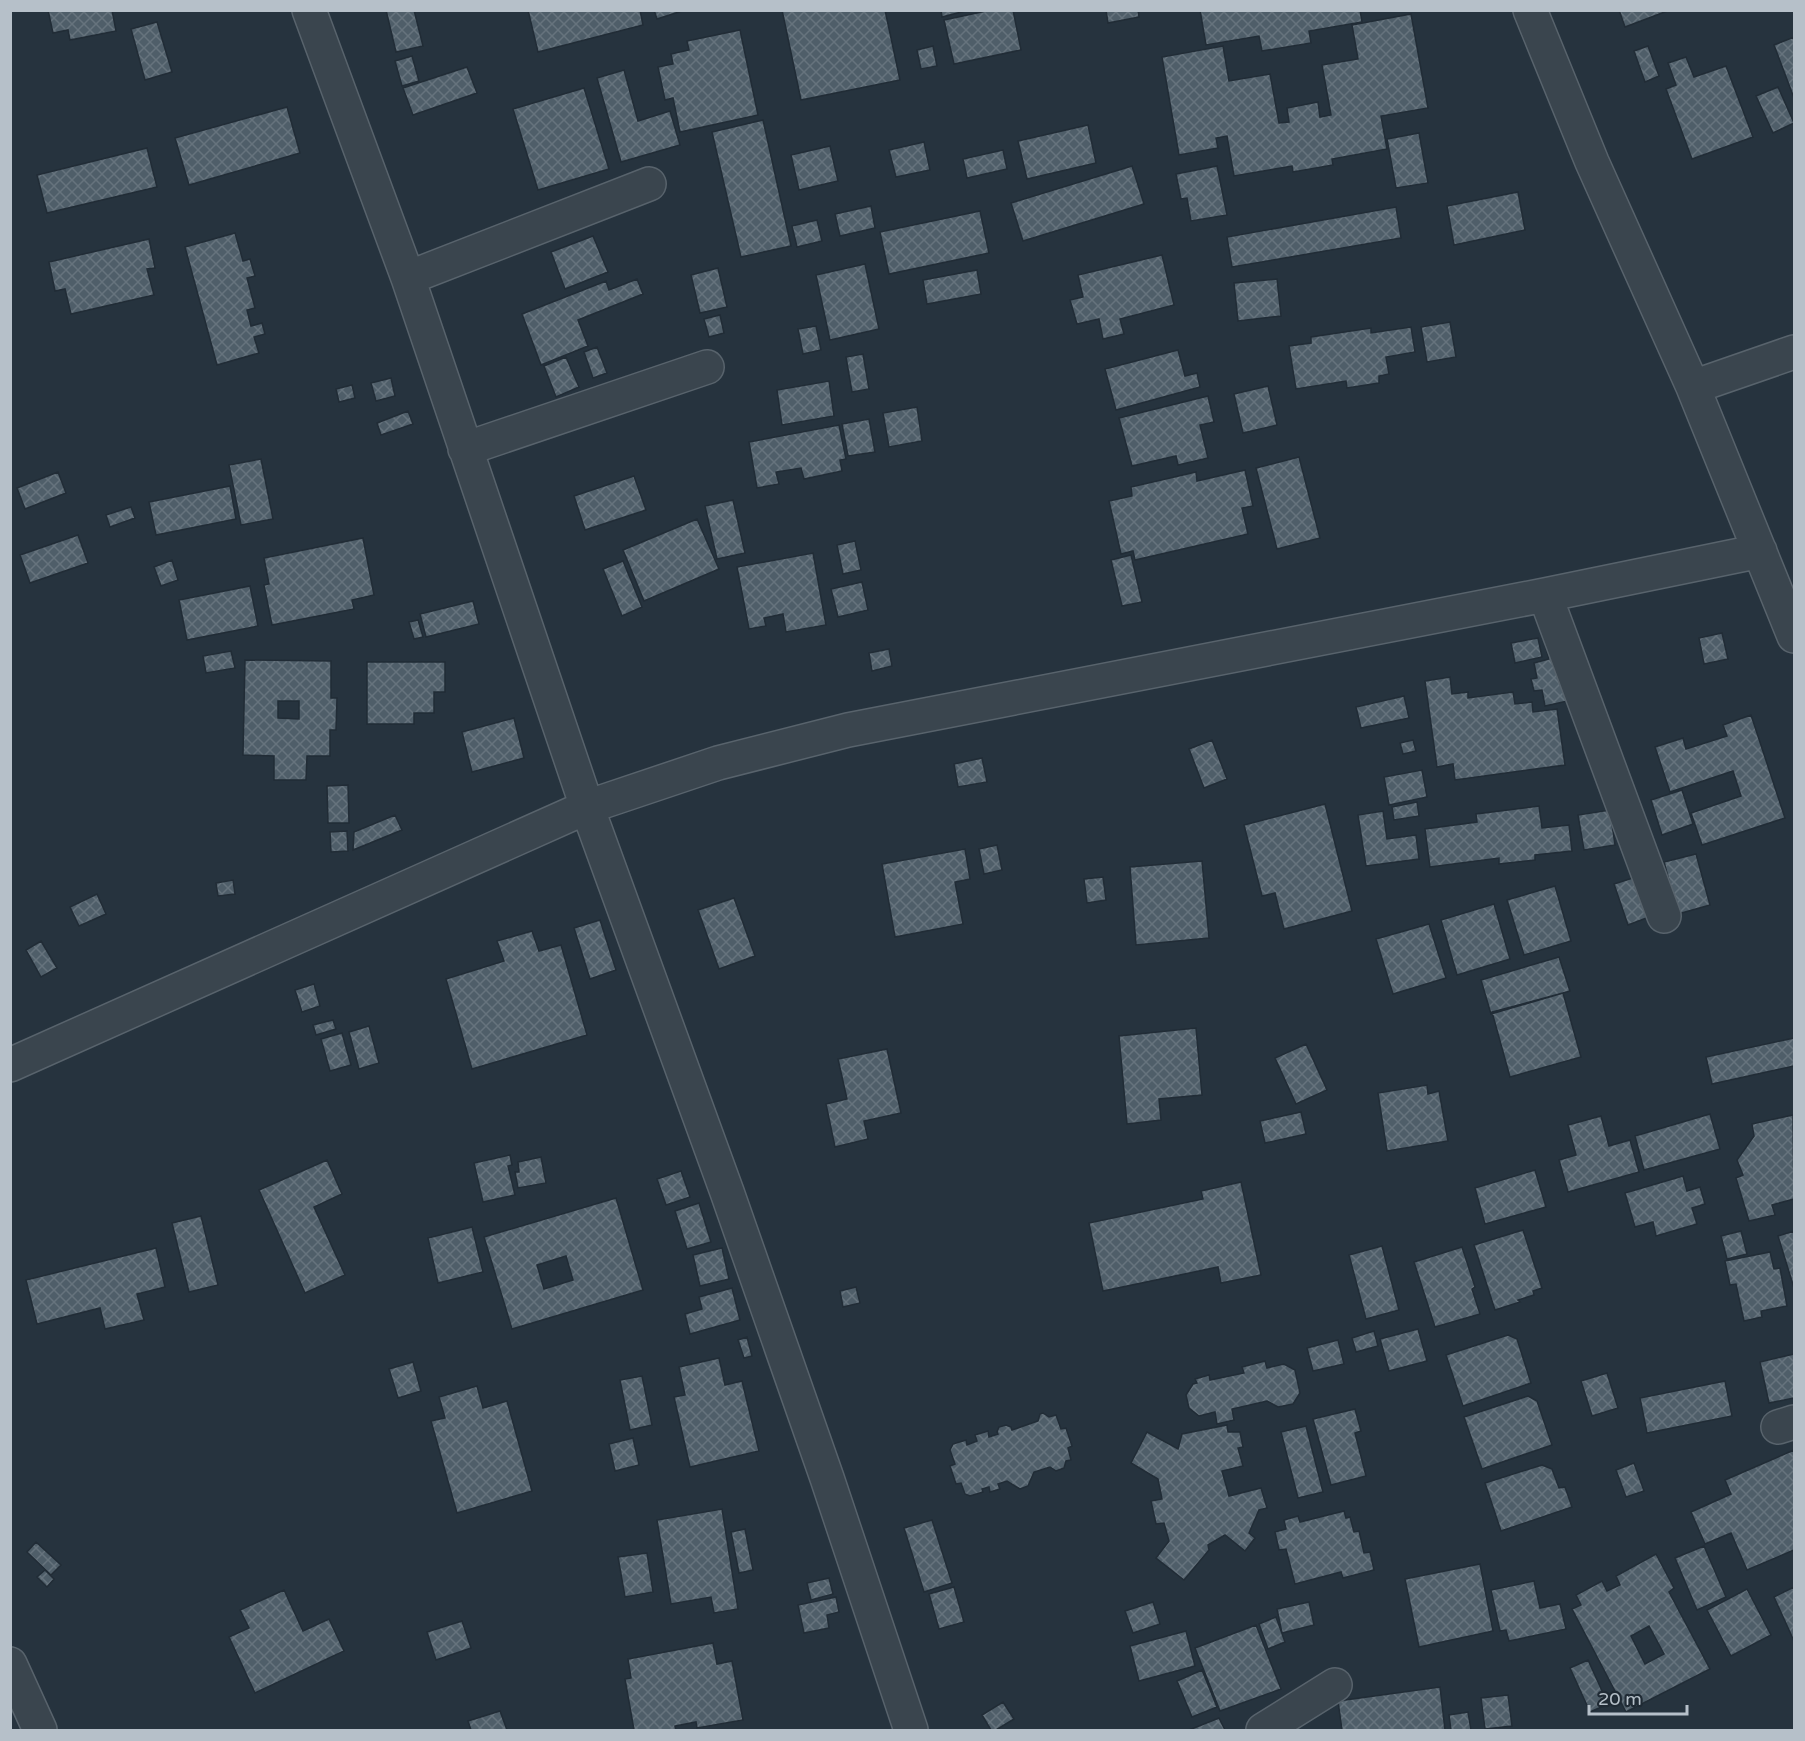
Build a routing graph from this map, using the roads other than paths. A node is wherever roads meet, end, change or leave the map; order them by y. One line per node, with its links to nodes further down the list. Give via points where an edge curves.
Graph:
1 (309, 10): 4 (street)
2 (1530, 10): 7 (street, via 1592,162)
3 (648, 184): 4 (street)
4 (408, 278): 8 (street)
5 (1794, 352): 7 (street)
6 (707, 367): 8 (street)
7 (1693, 387): 9 (street)
8 (465, 449): 12 (street)
9 (1760, 550): 10 (street); 11 (street)
10 (1545, 595): 12 (street, via 848,730 718,763); 13 (street)
11 (1794, 636)
12 (587, 807): 14 (street); 18 (street, via 727,1192)
13 (1664, 916)
14 (10, 1065)
15 (10, 1664): 17 (street)
16 (1335, 1685): 19 (street)
17 (40, 1731)
18 (911, 1731)
19 (1263, 1731)

